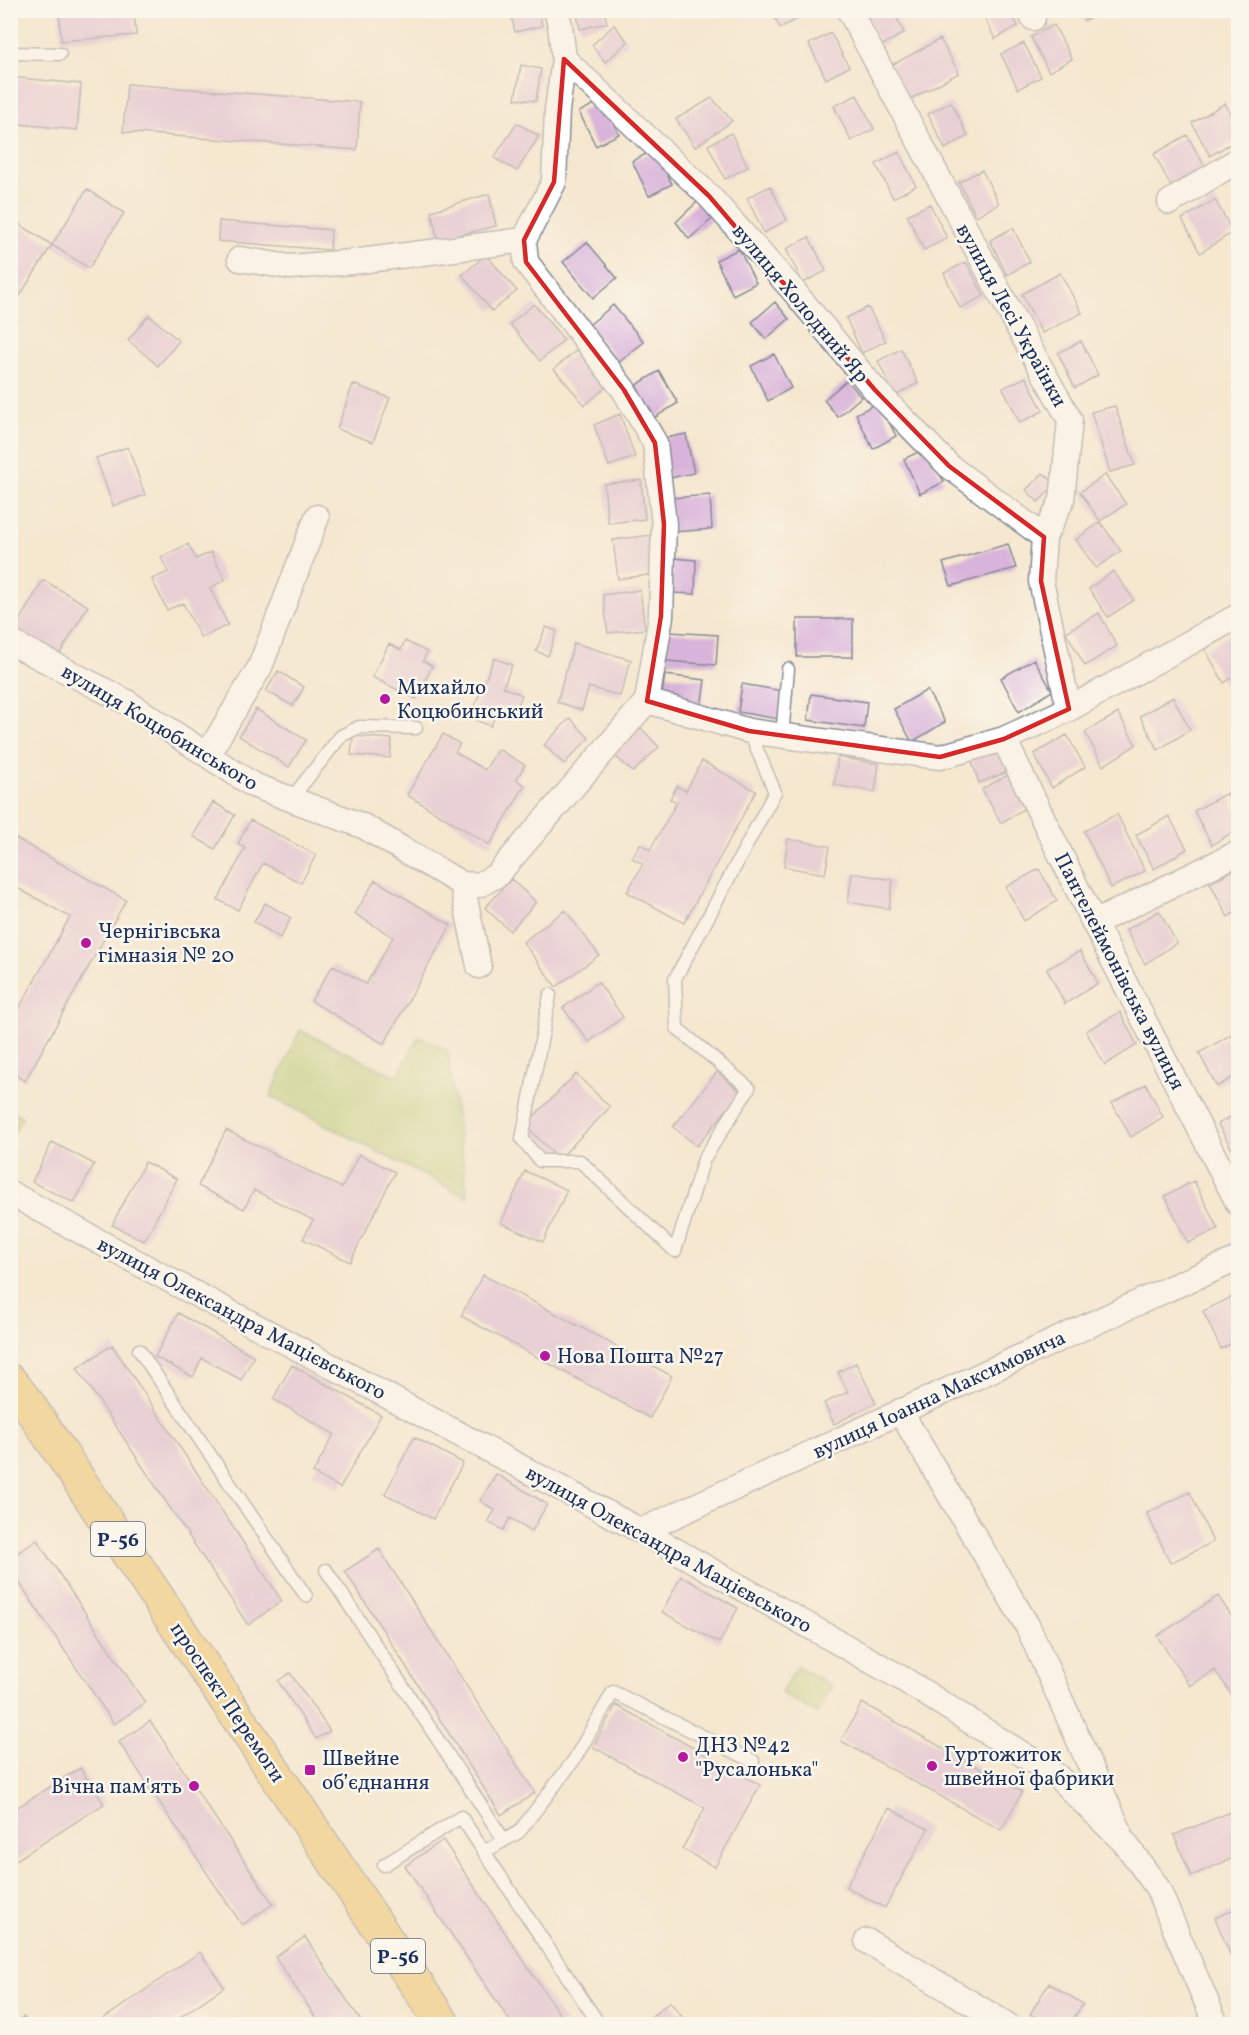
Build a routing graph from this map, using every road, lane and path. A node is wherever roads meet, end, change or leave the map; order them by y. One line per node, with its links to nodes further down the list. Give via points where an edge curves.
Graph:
1 (556, 10): 5 (street)
2 (849, 10): 11 (street, вулиця Лесі Українки, via 1070,420 1062,500)
3 (10, 53): 4 (lane)
4 (60, 54)
5 (564, 60): 8 (street, via 554,182); 11 (street, вулиця Холодний Яр, via 709,196 875,390 949,466)
6 (1239, 160): 7 (street)
7 (1170, 202)
8 (524, 240): 9 (street, via 290,267); 15 (street, via 526,262 624,390 655,443 664,535 661,616)
9 (240, 259)
10 (317, 517): 21 (street, via 260,667)
11 (1044, 537): 16 (street, вулиця Лесі Українки, via 1041,581)
12 (1239, 616): 16 (street)
13 (10, 642): 21 (street, вулиця Коцюбинського, via 124,701)
14 (788, 669): 19 (lane)
15 (647, 701): 18 (street); 24 (street, via 497,875 479,885)
16 (1069, 709): 20 (street)
17 (416, 728): 22 (lane, via 359,727 341,736)
18 (749, 731): 19 (street); 27 (lane, via 775,792 675,979 677,1028 749,1088 704,1159 675,1251 580,1161 540,1161 522,1139)
19 (782, 736): 20 (street, via 940,757)
20 (1004, 739): 25 (street, Пантелеймонівська вулиця)
21 (208, 754): 22 (street, вулиця Коцюбинського, via 253,785)
22 (291, 799): 24 (street, вулиця Коцюбинського, via 363,826)
23 (1239, 852): 25 (street)
24 (462, 884): 26 (street)
25 (1094, 923): 29 (street, Пантелеймонівська вулиця)
26 (479, 966)
27 (550, 995)
28 (10, 1193): 34 (street, вулиця Олександра Мацієвського)
29 (1239, 1203)
30 (1239, 1259): 33 (street, вулиця Іоанна Максимовича)
31 (139, 1350): 36 (lane)
32 (10, 1381): 43 (main road, проспект Перемоги / Р-56)
33 (900, 1411): 34 (street, вулиця Іоанна Максимовича); 39 (street, via 1028,1627)
34 (641, 1531): 39 (street, вулиця Олександра Мацієвського, via 903,1679 1057,1776)
35 (326, 1570): 38 (lane)
36 (306, 1596)
37 (753, 1761): 38 (lane, via 613,1692 574,1760 519,1832)
38 (504, 1840): 40 (lane)
39 (1125, 1843): 46 (street, вулиця Олександра Мацієвського, via 1157,1887)
40 (484, 1852): 41 (lane, via 461,1817); 44 (lane)
41 (384, 1865)
42 (867, 1941): 45 (street)
43 (443, 2025)
44 (599, 2025)
45 (1006, 2025)
46 (1216, 2025)

